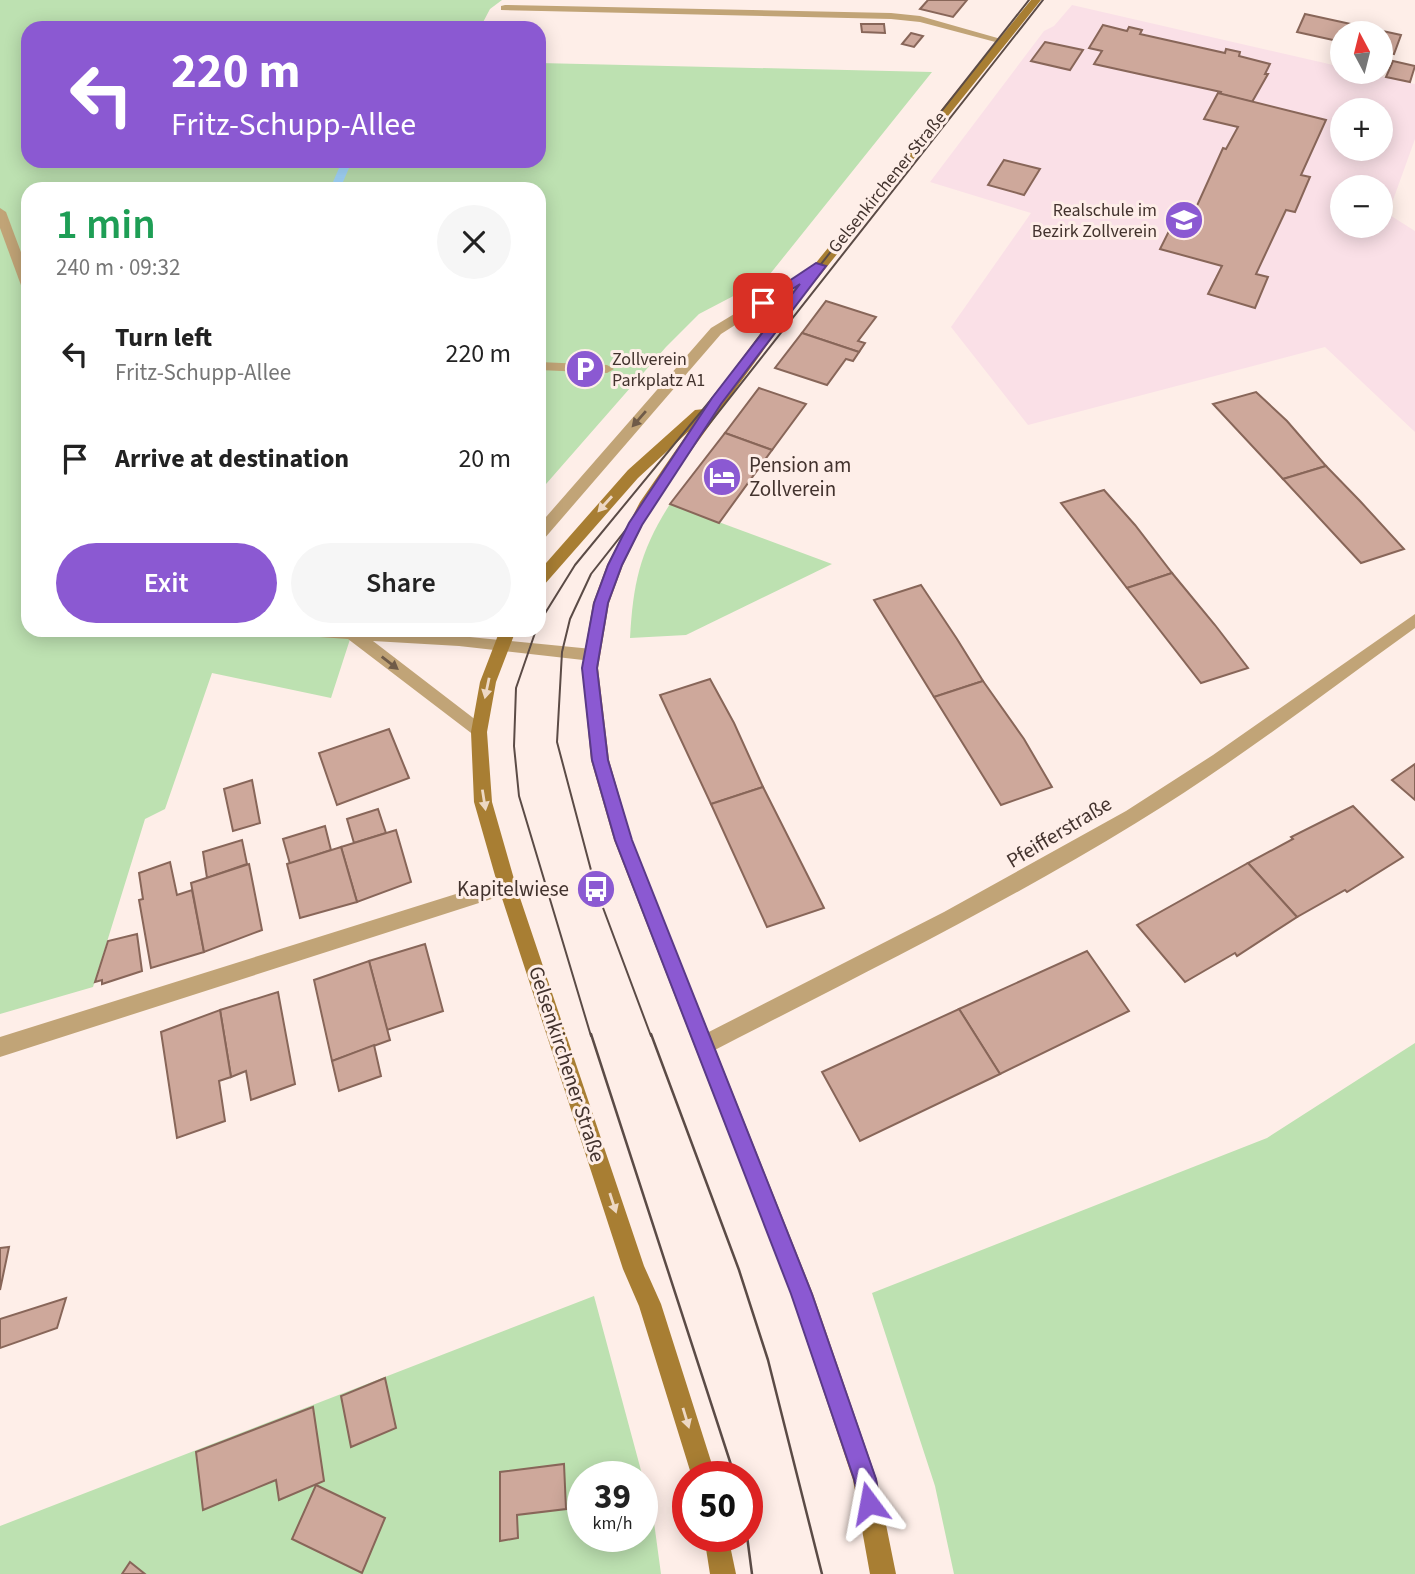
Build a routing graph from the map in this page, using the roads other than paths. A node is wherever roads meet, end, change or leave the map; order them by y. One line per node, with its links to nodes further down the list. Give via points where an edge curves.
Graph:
1 (1036, 0): 3 (main road, Gelsenkirchener Straße)
2 (505, 8): 3 (street, via 891,16)
3 (1003, 41): 5 (main road, Gelsenkirchener Straße)
4 (0, 212): 6 (street)
5 (820, 266): 9 (main road, Gelsenkirchener Straße); 10 (street, one-way to 10, via 716,331)
6 (21, 269)
7 (546, 366): 8 (street)
8 (607, 369)
9 (716, 401): 11 (main road, Gelsenkirchener Straße, one-way to 11, via 633,474); 16 (main road, Gelsenkirchener Straße, via 647,502 615,565 601,603)
10 (546, 527)
11 (546, 572)
12 (1415, 620): 19 (street, Pfeifferstraße, via 1191,779 989,900)
13 (366, 637): 17 (street, one-way to 17)
14 (480, 637): 15 (street)
15 (504, 638): 16 (street); 17 (main road, Gelsenkirchener Straße, one-way to 17, via 488,682)
16 (592, 655): 19 (main road, Gelsenkirchener Straße, via 600,760 624,840)
17 (479, 732): 18 (main road, Gelsenkirchener Straße, one-way to 18, via 483,802)
18 (507, 886): 20 (street); 21 (main road, Gelsenkirchener Straße, one-way to 21)
19 (704, 1045): 24 (main road, Gelsenkirchener Straße, via 814,1331 865,1479)
20 (0, 1048)
21 (699, 1461)
22 (719, 1552): 23 (main road)
23 (723, 1574)
24 (883, 1574)

